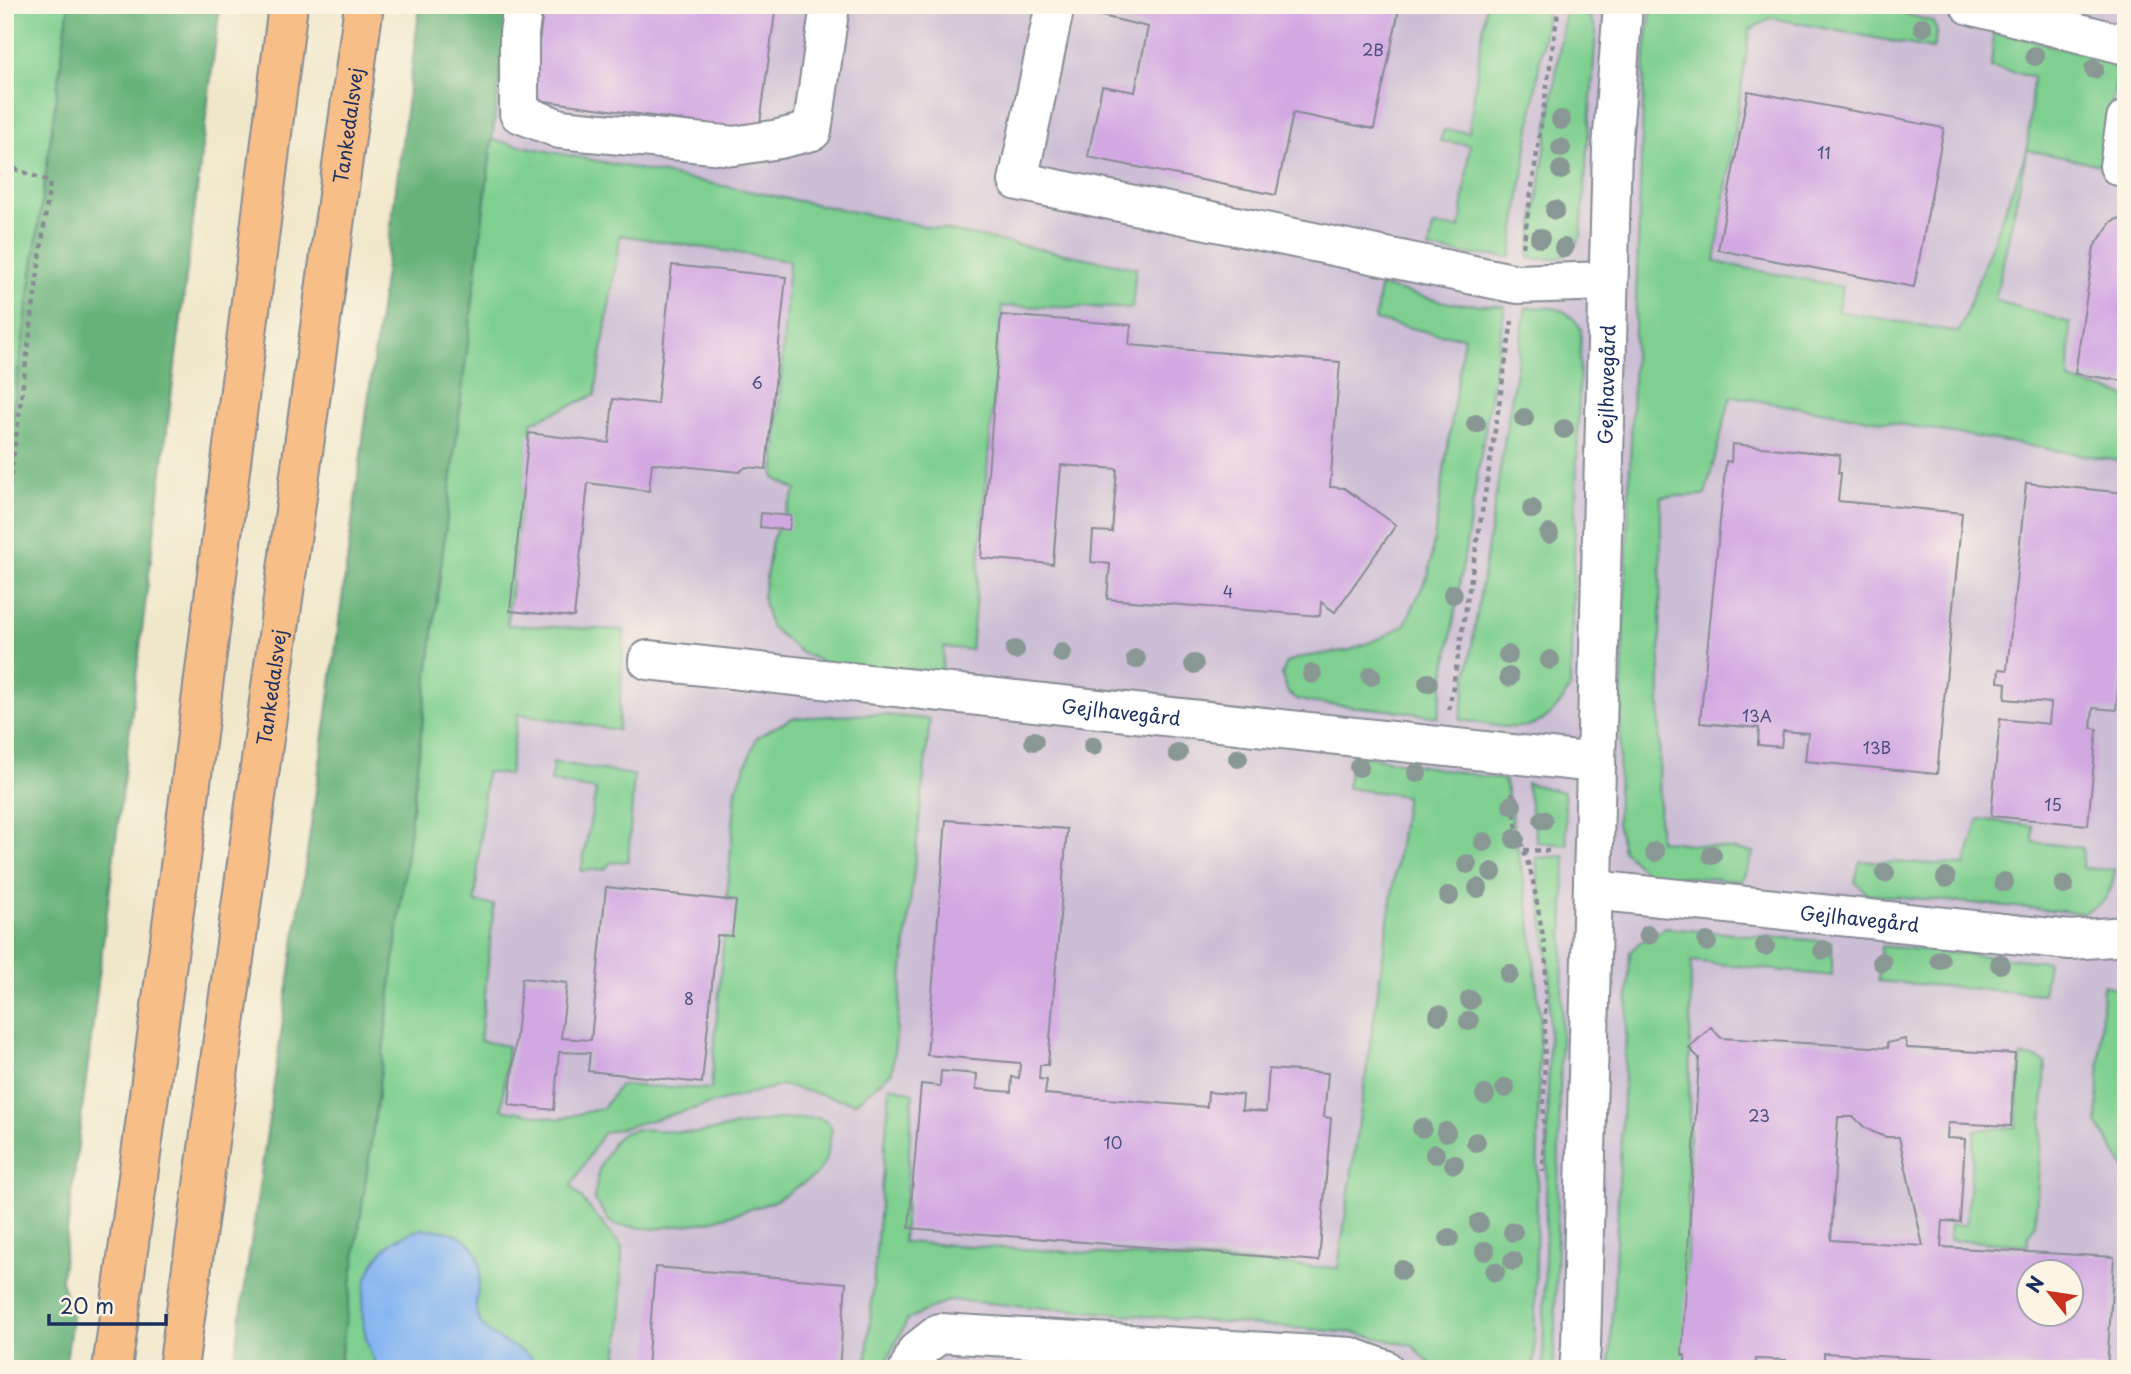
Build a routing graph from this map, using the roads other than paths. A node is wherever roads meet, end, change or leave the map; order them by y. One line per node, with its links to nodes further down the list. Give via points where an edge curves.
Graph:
1 (288, 5): 16 (highway)
2 (365, 5): 17 (highway, Tankedalsvej)
3 (523, 5): 4 (street, via 519,113 560,130 734,146 812,131)
4 (830, 5)
5 (1055, 5): 11 (street, via 1018,181 1517,284)
6 (1623, 5): 11 (street, Gejlhavegård)
7 (1970, 5): 8 (street)
8 (2126, 45)
9 (2126, 120): 10 (street, via 2119,166)
10 (2126, 168)
11 (1608, 281): 13 (street, Gejlhavegård)
12 (648, 660): 13 (street, Gejlhavegård)
13 (1595, 763): 14 (street, Gejlhavegård)
14 (1593, 890): 15 (street, Gejlhavegård, via 2070,940); 20 (street, Gejlhavegård)
15 (2126, 936)
16 (112, 1369)
17 (178, 1369)
18 (909, 1369): 19 (street, via 917,1351 940,1333 1351,1357)
19 (1384, 1369)
20 (1579, 1369)

